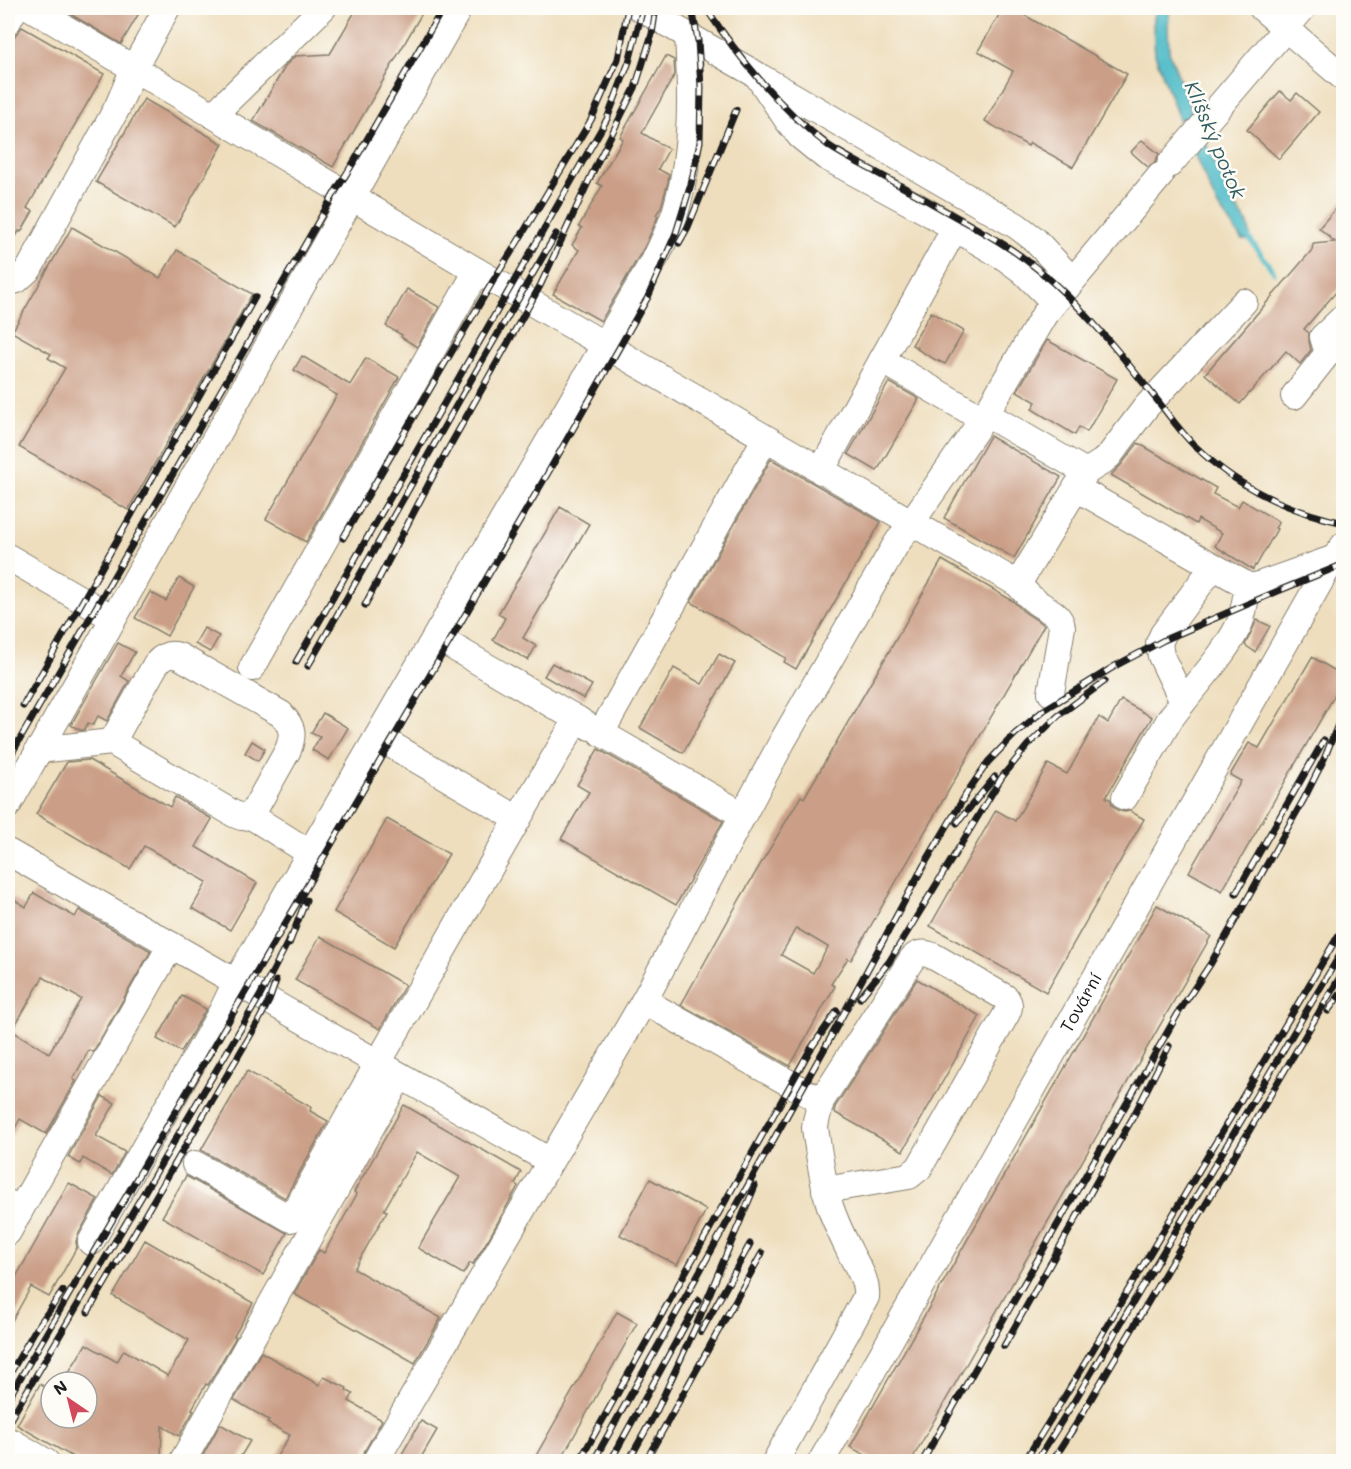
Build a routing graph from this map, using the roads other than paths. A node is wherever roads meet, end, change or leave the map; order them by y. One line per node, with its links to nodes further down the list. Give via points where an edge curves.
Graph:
1 (15, 8): 9 (street)
2 (31, 8): 12 (street)
3 (167, 8): 12 (street)
4 (323, 8): 15 (street)
5 (459, 8): 16 (street)
6 (640, 8): 11 (street)
7 (1262, 8): 10 (street)
8 (1303, 8): 10 (street)
9 (8, 21)
10 (1285, 28): 14 (street); 19 (street)
11 (688, 35): 13 (street); 24 (street, via 690,115 678,206 658,253)
12 (134, 68): 15 (street); 20 (street, via 118,106 29,269 17,280)
13 (757, 75): 17 (street, via 800,136 825,157); 19 (street, via 1017,226)
14 (1344, 78)
15 (213, 116): 16 (street)
16 (352, 197): 18 (street); 37 (street)
17 (955, 228): 21 (street, via 1023,271); 25 (street)
18 (477, 271): 24 (street); 39 (street)
19 (1072, 280): 21 (street)
20 (8, 282)
21 (1054, 302): 27 (street)
22 (1244, 302): 30 (street, via 1146,407 1109,456)
23 (1344, 317): 26 (street, via 1323,337 1328,353)
24 (604, 346): 28 (street); 38 (street)
25 (882, 360): 27 (street); 29 (street)
26 (1294, 396)
27 (985, 416): 30 (street); 31 (street)
28 (765, 439): 29 (street); 43 (street)
29 (820, 471): 31 (street)
30 (1081, 480): 34 (street); 35 (street)
31 (911, 523): 35 (street); 49 (street)
32 (8, 557): 37 (street)
33 (1337, 565): 36 (street); 71 (street, Tovární)
34 (1213, 567): 36 (street); 41 (street, via 1159,643 1161,656)
35 (1018, 584): 40 (street, via 1061,621)
36 (1248, 586): 41 (street, via 1238,627)
37 (113, 618): 46 (street)
38 (436, 637): 42 (street); 44 (street)
39 (252, 668)
40 (1051, 693)
41 (1183, 702): 47 (street)
42 (577, 719): 43 (street); 51 (street)
43 (601, 733): 49 (street)
44 (378, 737): 51 (street); 53 (street)
45 (112, 742): 46 (street); 50 (street, via 234,814); 50 (street, via 156,663 167,656 179,656 281,714 288,722 292,740)
46 (38, 750): 48 (street)
47 (1125, 797)
48 (8, 805)
49 (743, 815): 56 (street)
50 (251, 816): 53 (street)
51 (518, 819): 57 (street)
52 (8, 852): 54 (street)
53 (310, 853): 55 (street)
54 (171, 945): 55 (street); 63 (street)
55 (236, 982): 57 (street); 65 (street)
56 (644, 1000): 59 (street); 60 (street)
57 (378, 1063): 58 (street); 61 (street, via 291,1219)
58 (400, 1076): 60 (street); 68 (street)
59 (821, 1101): 62 (street, via 816,1128); 62 (street, via 916,955 933,956 1009,1002 1007,1013 919,1168 909,1176)
60 (550, 1161): 69 (street)
61 (195, 1164)
62 (825, 1190): 70 (street, via 864,1277 866,1297)
63 (14, 1207): 64 (street)
64 (8, 1232)
65 (91, 1242)
66 (12, 1442): 67 (street)
67 (46, 1461)
68 (182, 1461)
69 (375, 1461)
70 (775, 1461)
71 (821, 1461)

